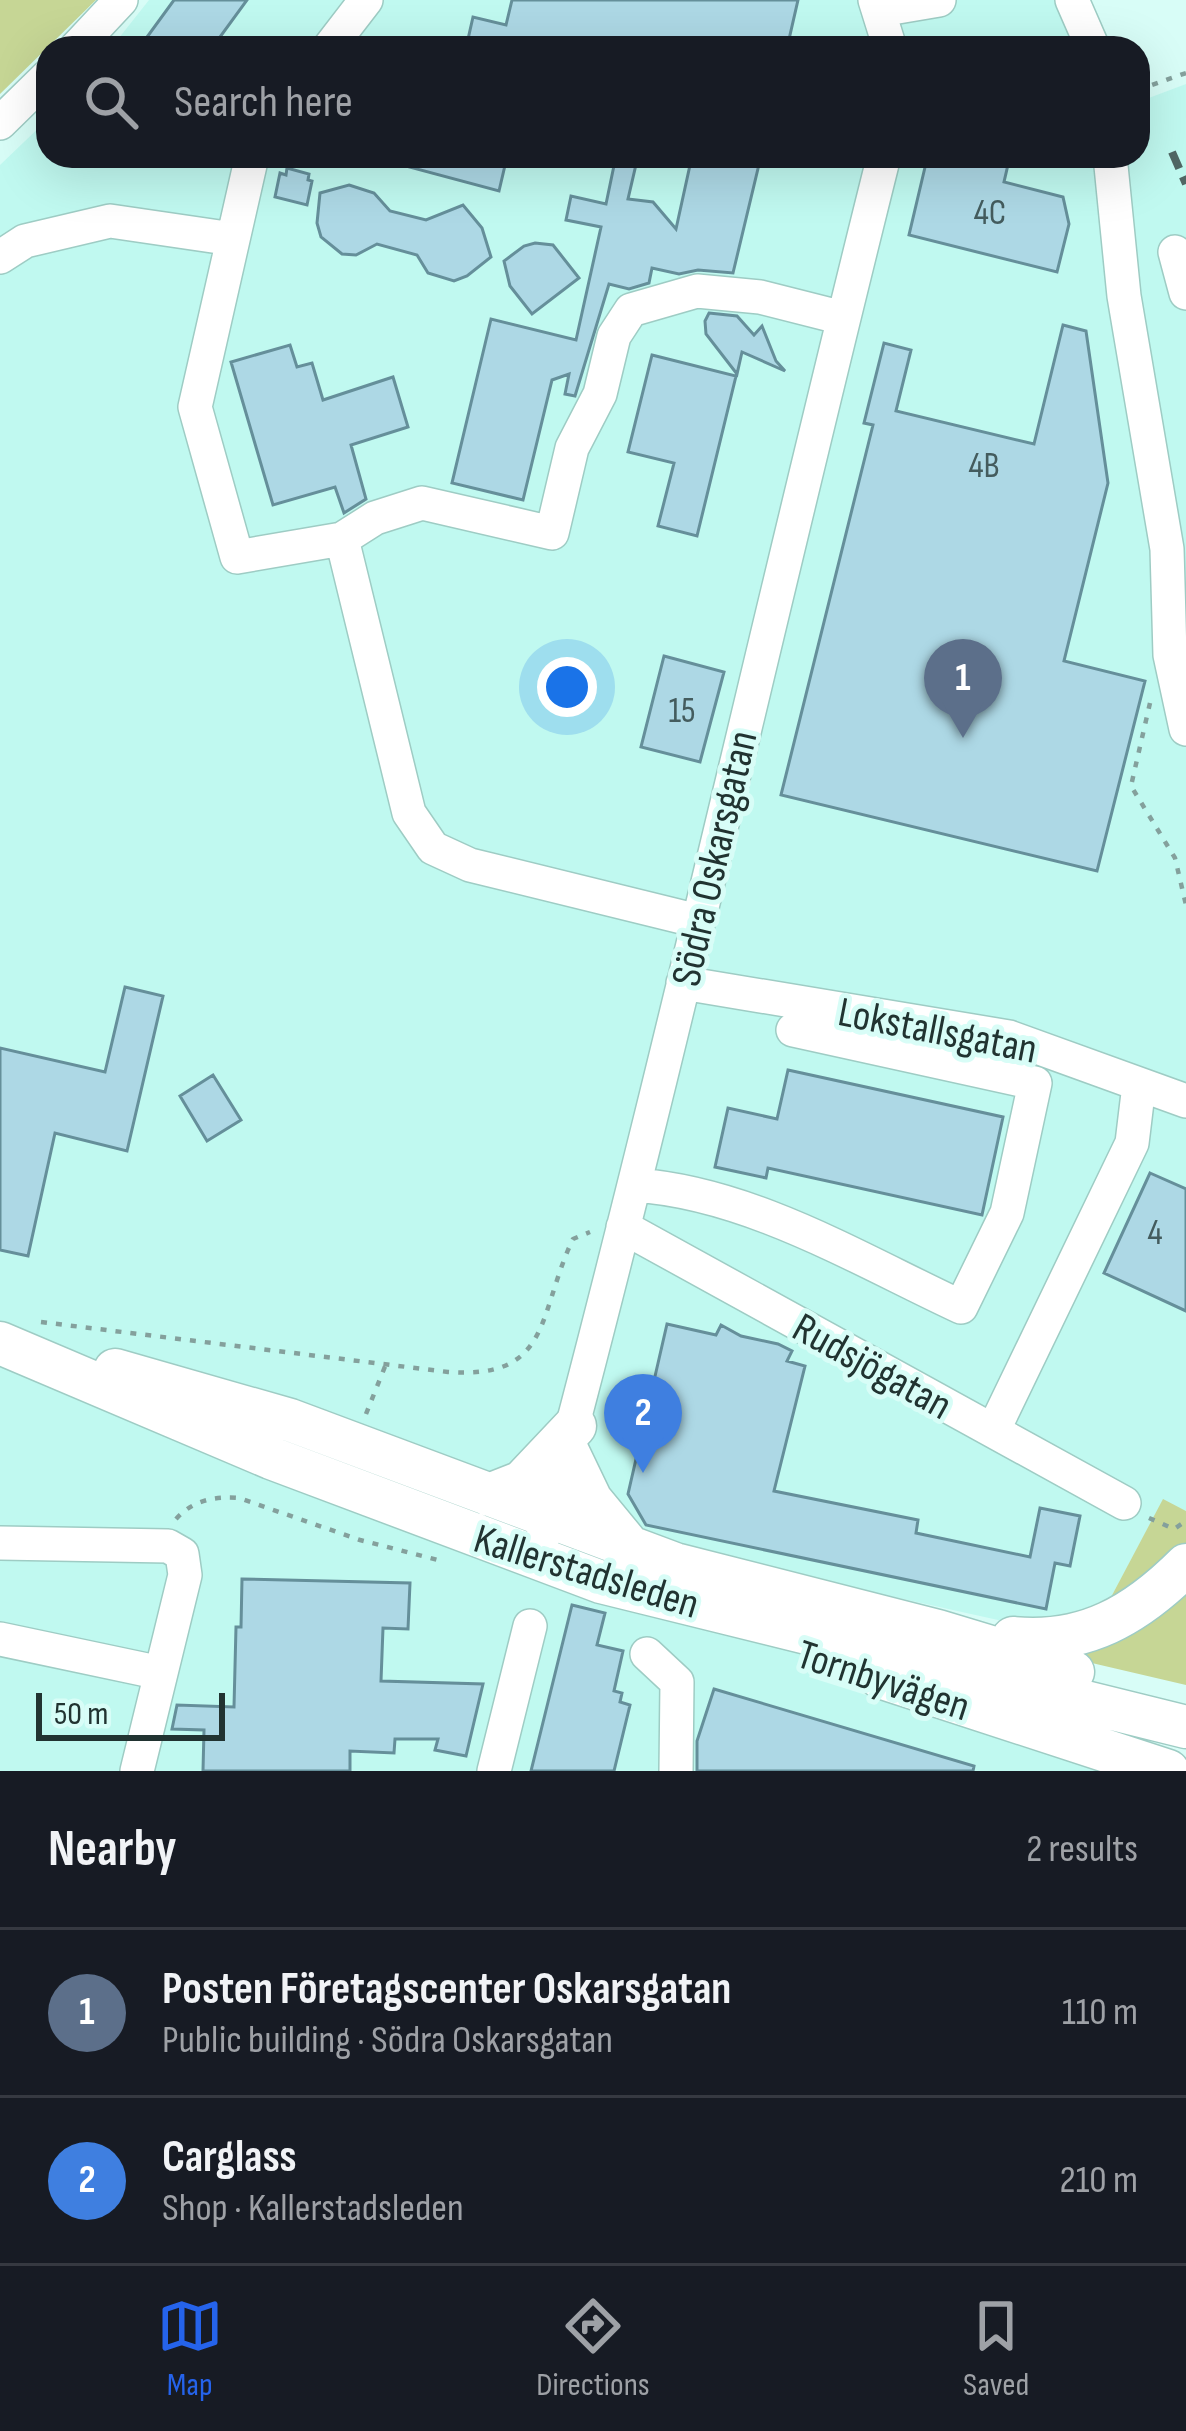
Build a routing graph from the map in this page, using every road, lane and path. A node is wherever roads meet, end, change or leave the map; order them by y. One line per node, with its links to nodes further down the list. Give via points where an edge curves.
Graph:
1 (121, 0): 5 (street)
2 (366, 0): 6 (street)
3 (1072, 0): 9 (street)
4 (901, 3): 7 (street); 8 (street)
5 (87, 36)
6 (338, 36)
7 (893, 36)
8 (908, 36)
9 (1088, 36)
10 (1186, 73): 11 (path)
11 (1150, 86)
12 (36, 88): 13 (street)
13 (0, 123)
14 (249, 168): 17 (street)
15 (881, 168): 21 (street, Södra Oskarsgatan)
16 (1110, 168): 22 (street, via 1124,296)
17 (233, 239): 19 (street, via 110,221 25,241); 23 (street, via 195,407 237,557)
18 (1174, 252): 20 (street)
19 (0, 256)
20 (1186, 293)
21 (843, 318): 23 (street, via 697,291 631,310 572,448 552,533 422,503); 27 (street, Södra Oskarsgatan)
22 (1175, 522): 24 (street)
23 (343, 538): 27 (street, via 409,814 433,848 470,866)
24 (1170, 655): 25 (street); 26 (path, via 1158,669 1131,786 1175,858)
25 (1186, 729)
26 (1186, 905)
27 (698, 921): 28 (street, Södra Oskarsgatan)
28 (683, 983): 30 (street, Lokstallsgatan, via 1009,1037); 32 (street, Södra Oskarsgatan)
29 (794, 1030): 32 (street, via 1035,1083 1006,1213 961,1306 752,1210)
30 (1139, 1085): 31 (street, Lokstallsgatan); 37 (street, via 1132,1143)
31 (1186, 1101)
32 (635, 1185): 33 (street, Södra Oskarsgatan)
33 (621, 1233): 35 (path, via 574,1238 536,1336 509,1365 474,1374); 37 (street, Rudsjögatan); 38 (street, Södra Oskarsgatan)
34 (12, 1336): 35 (path); 39 (main road, Kallerstadsleden, via 290,1420); 46 (main road, Kallerstadsleden, via 271,1458)
35 (386, 1364): 36 (path)
36 (360, 1430)
37 (993, 1431): 40 (street, Rudsjögatan)
38 (571, 1439): 39 (main road, via 522,1482); 41 (street, Södra Oskarsgatan); 45 (main road, via 592,1500)
39 (489, 1496): 41 (main road, Kallerstadsleden)
40 (1124, 1503): 42 (path, via 1174,1528)
41 (548, 1517): 45 (main road, Kallerstadsleden); 46 (street, Södra Oskarsgatan)
42 (1186, 1521)
43 (0, 1543): 44 (street)
44 (168, 1546): 47 (path, via 184,1510 220,1496); 54 (street, via 186,1562)
45 (633, 1550): 51 (main road, Kallerstadsleden)
46 (536, 1559): 49 (main road, Kallerstadsleden)
47 (454, 1564)
48 (1186, 1565): 51 (main road, Tornbyvägen, via 1135,1610 1065,1640)
49 (601, 1582): 56 (main road, Kallerstadsleden); 60 (main road, Tornbyvägen)
50 (530, 1627): 58 (street)
51 (938, 1631): 55 (main road, Kallerstadsleden)
52 (0, 1639): 54 (street)
53 (647, 1654): 59 (street, via 677,1682)
54 (161, 1673): 57 (street)
55 (1186, 1701)
56 (1186, 1727)
57 (137, 1771)
58 (494, 1771)
59 (676, 1771)
60 (1168, 1771)

